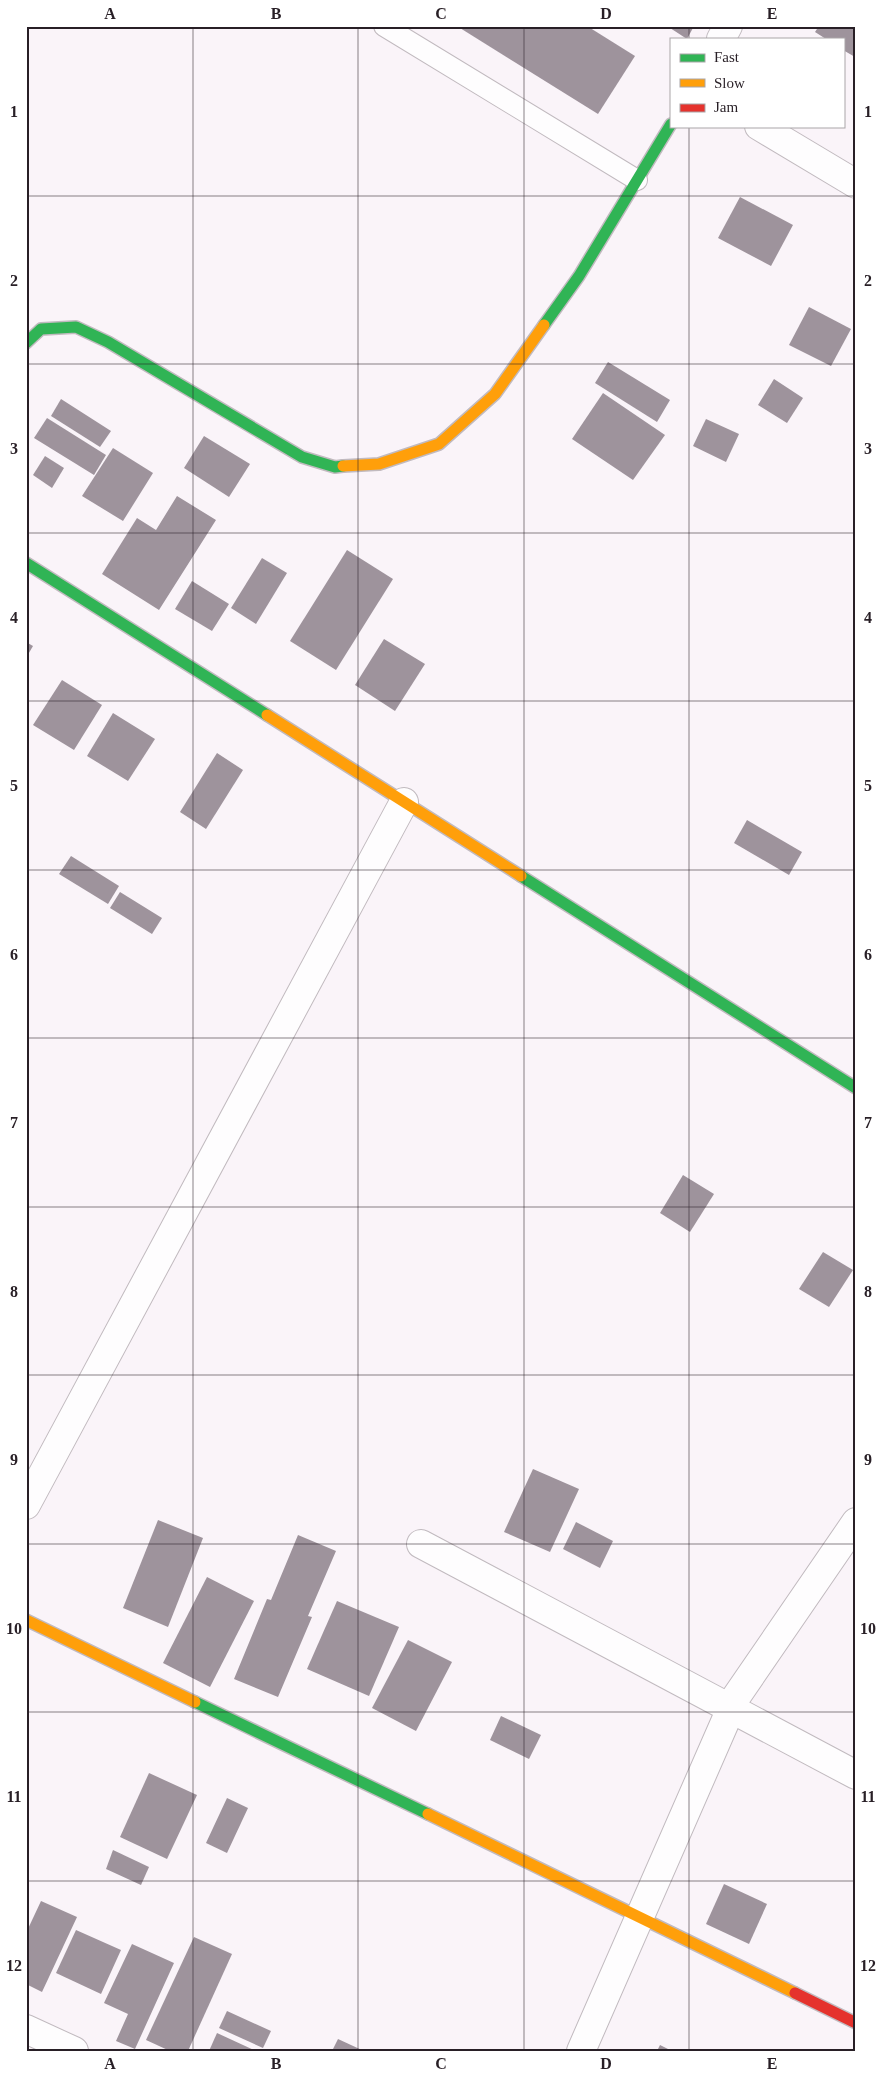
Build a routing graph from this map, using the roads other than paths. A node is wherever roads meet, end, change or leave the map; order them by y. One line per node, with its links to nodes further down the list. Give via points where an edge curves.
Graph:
1 (384, 26): 6 (lane)
2 (728, 26): 3 (street)
3 (722, 38)
4 (670, 126): 6 (street)
5 (762, 128): 7 (street)
6 (637, 180): 8 (street, via 579,276 495,394 438,444 379,464 335,467 302,457 108,342 76,327 41,329)
7 (856, 184)
8 (26, 343)
9 (26, 563): 10 (street)
10 (404, 802): 11 (street); 12 (street)
11 (856, 1088)
12 (26, 1505)
13 (856, 1522): 16 (street)
14 (421, 1544): 16 (street)
15 (26, 1620): 18 (street)
16 (731, 1708): 17 (street); 18 (street)
17 (856, 1774)
18 (640, 1916): 19 (street); 22 (street)
19 (856, 2023)
20 (26, 2029): 21 (street)
21 (74, 2051)
22 (581, 2051)

